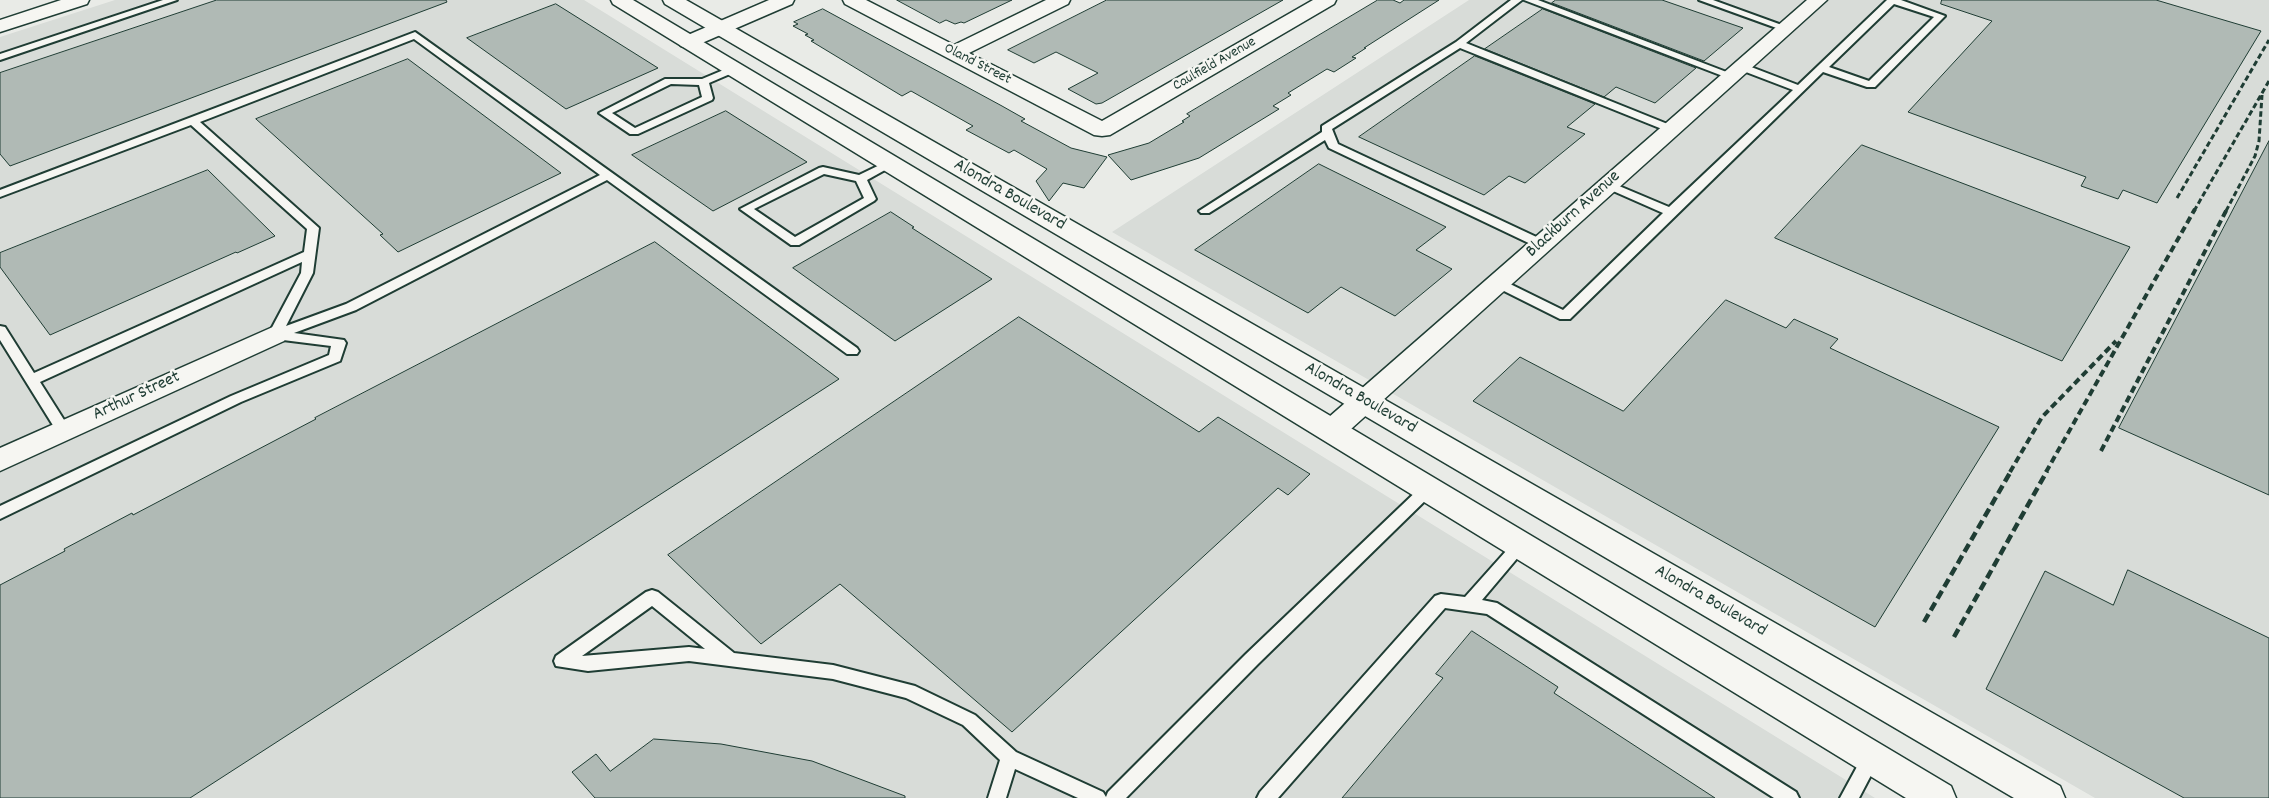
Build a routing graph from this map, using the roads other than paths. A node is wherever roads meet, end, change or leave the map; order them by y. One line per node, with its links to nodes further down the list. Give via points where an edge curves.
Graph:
1 (37, 0): 14 (main road)
2 (80, 0): 15 (main road)
3 (172, 0): 21 (lane)
4 (620, 0): 18 (main road, Alondra Boulevard)
5 (672, 0): 16 (main road, Alondra Boulevard)
6 (785, 0): 16 (main road)
7 (852, 0): 20 (main road, Oland Street)
8 (1061, 0): 20 (main road)
9 (1327, 0): 28 (main road, Caulfield Avenue)
10 (1517, 0): 19 (lane)
11 (1530, 0): 24 (lane)
12 (1704, 0): 17 (lane)
13 (1818, 0): 17 (main road, Blackburn Avenue)
14 (0, 12)
15 (0, 26)
16 (720, 28): 18 (main road); 45 (main road, Alondra Boulevard)
17 (1785, 28): 24 (main road, Blackburn Avenue)
18 (688, 42): 23 (main road, Alondra Boulevard)
19 (1459, 44): 29 (lane); 30 (lane, via 1326,128)
20 (954, 53): 28 (main road, Oland Street)
21 (0, 57)
22 (1822, 68): 22 (lane, via 1892,0 1940,16 1871,85); 26 (lane)
23 (733, 69): 25 (lane); 31 (main road, Alondra Boulevard)
24 (1737, 71): 26 (lane); 29 (main road, Blackburn Avenue)
25 (703, 82): 25 (lane, via 669,81 604,113 634,132 708,98)
26 (1800, 89): 37 (lane)
27 (193, 121): 32 (lane, via 415,35); 35 (lane); 39 (lane, via 313,228)
28 (1102, 130)
29 (1672, 130): 34 (main road, Blackburn Avenue)
30 (1328, 133): 36 (lane); 38 (lane, via 1333,146)
31 (890, 163): 33 (lane); 47 (main road, Alondra Boulevard)
32 (608, 175): 42 (lane, via 351,307); 43 (lane)
33 (861, 179): 33 (lane, via 823,170 746,209 795,242 870,199)
34 (1608, 185): 37 (lane); 38 (main road, Blackburn Avenue)
35 (0, 194)
36 (1205, 211)
37 (1671, 212): 40 (lane, via 1566,316)
38 (1542, 244): 40 (main road, Blackburn Avenue)
39 (310, 254): 42 (lane, via 307,273); 44 (lane)
40 (1498, 283): 45 (main road, Blackburn Avenue)
41 (0, 330): 44 (lane)
42 (275, 335): 46 (main road, Arthur Street); 50 (lane, via 339,343 335,358 236,399)
43 (852, 351)
44 (32, 380): 46 (lane)
45 (1364, 401): 47 (main road, Blackburn Avenue); 63 (main road, Alondra Boulevard)
46 (64, 431): 48 (main road, Arthur Street)
47 (1331, 431): 49 (main road, Alondra Boulevard)
48 (0, 460)
49 (1428, 489): 51 (main road, Alondra Boulevard); 58 (lane)
50 (0, 513)
51 (1520, 545): 52 (lane); 55 (main road, Alondra Boulevard)
52 (1469, 604): 59 (lane, via 1441,601); 60 (lane, via 1491,608)
53 (730, 659): 53 (lane, via 689,654 588,664 562,661 652,597); 54 (lane, via 833,672 909,691 969,720)
54 (1010, 758): 56 (lane); 57 (lane)
55 (1871, 758): 61 (lane); 62 (main road, Alondra Boulevard)
56 (998, 798)
57 (1097, 798)
58 (1114, 798)
59 (1266, 798)
60 (1790, 798)
61 (1850, 798)
62 (1938, 798)
63 (2047, 798)

